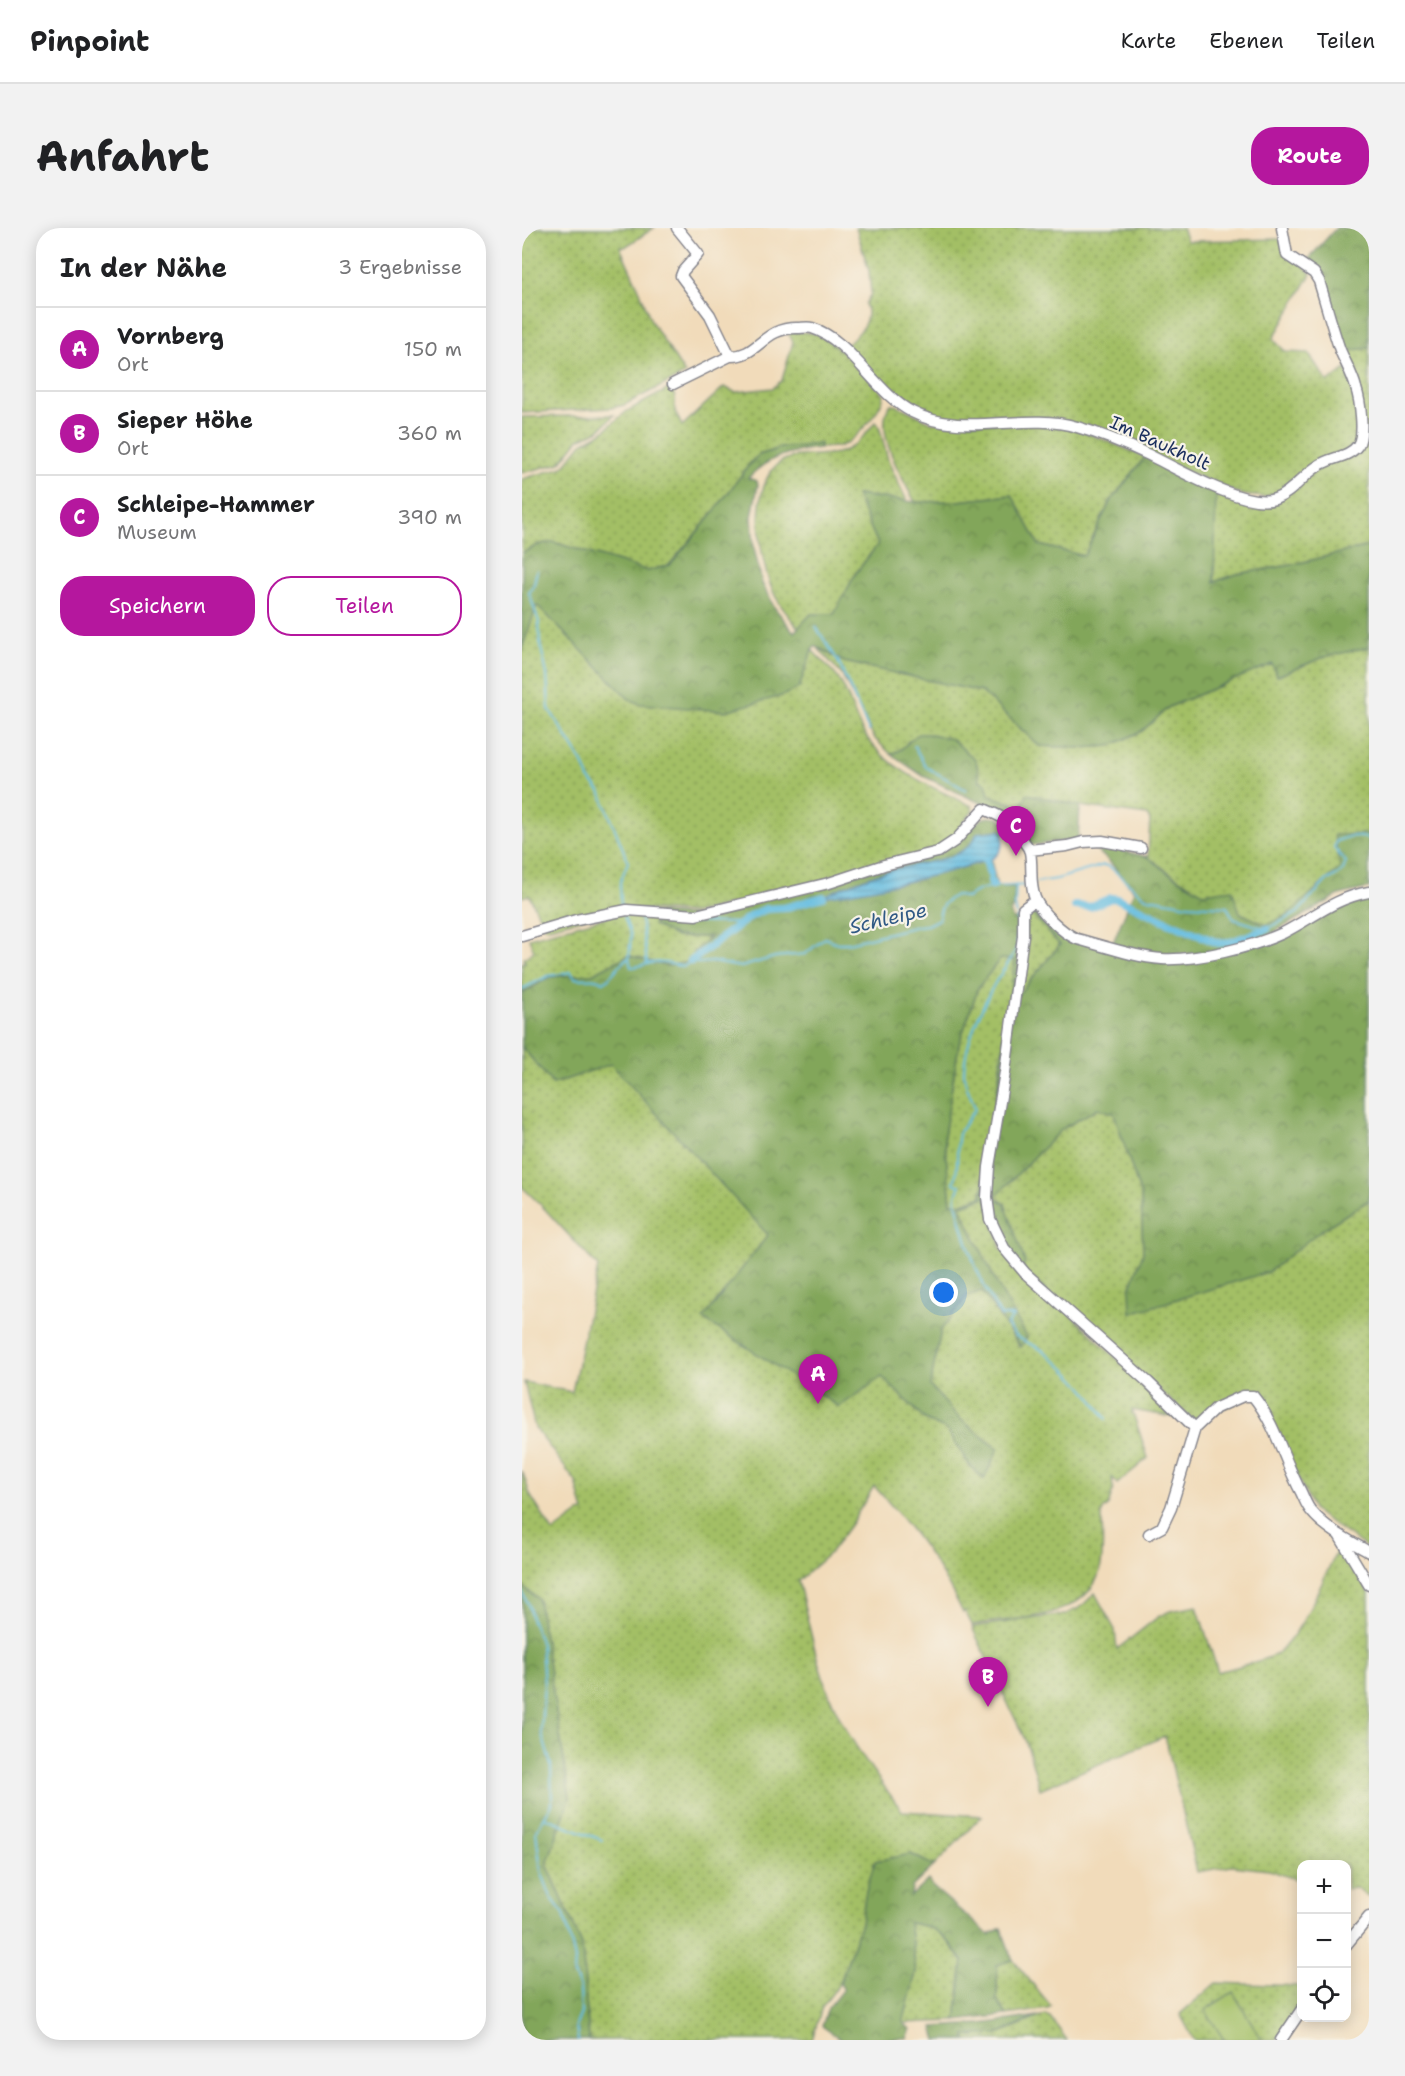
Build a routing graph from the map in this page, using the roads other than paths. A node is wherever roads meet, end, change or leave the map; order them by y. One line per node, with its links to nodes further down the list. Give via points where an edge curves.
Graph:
1 (677, 228): 3 (street, via 698,254 681,276 710,315)
2 (1282, 228): 3 (street, Im Baukholt, via 1287,255 1318,280 1356,388 1362,434 1351,452 1319,465 1276,499 1242,497 1110,437 1075,426 1047,421 946,423 913,412 890,398 833,339 811,328 779,329 755,348 740,356)
3 (730, 356): 4 (street, Im Baukholt)
4 (673, 384)
5 (1141, 848): 6 (street, via 1083,842)
6 (1029, 850): 8 (street); 9 (street, via 1014,825 984,809 956,840 938,852 829,883 696,915 627,910)
7 (1369, 892): 8 (street, via 1340,899 1273,937 1213,954 1162,959 1066,934)
8 (1035, 900): 10 (street, via 1023,909 1023,936 989,1167 990,1219 1004,1248 1025,1273)
9 (522, 936)
10 (1195, 1428): 11 (street, via 1171,1508 1162,1527); 12 (street, via 1216,1408 1242,1395 1253,1396 1312,1512)
11 (1149, 1534)
12 (1339, 1534): 13 (street); 14 (street)
13 (1369, 1552)
14 (1369, 1585)
15 (1369, 1917): 16 (street)
16 (1351, 1941)
17 (1297, 2016): 18 (street)
18 (1281, 2040)

